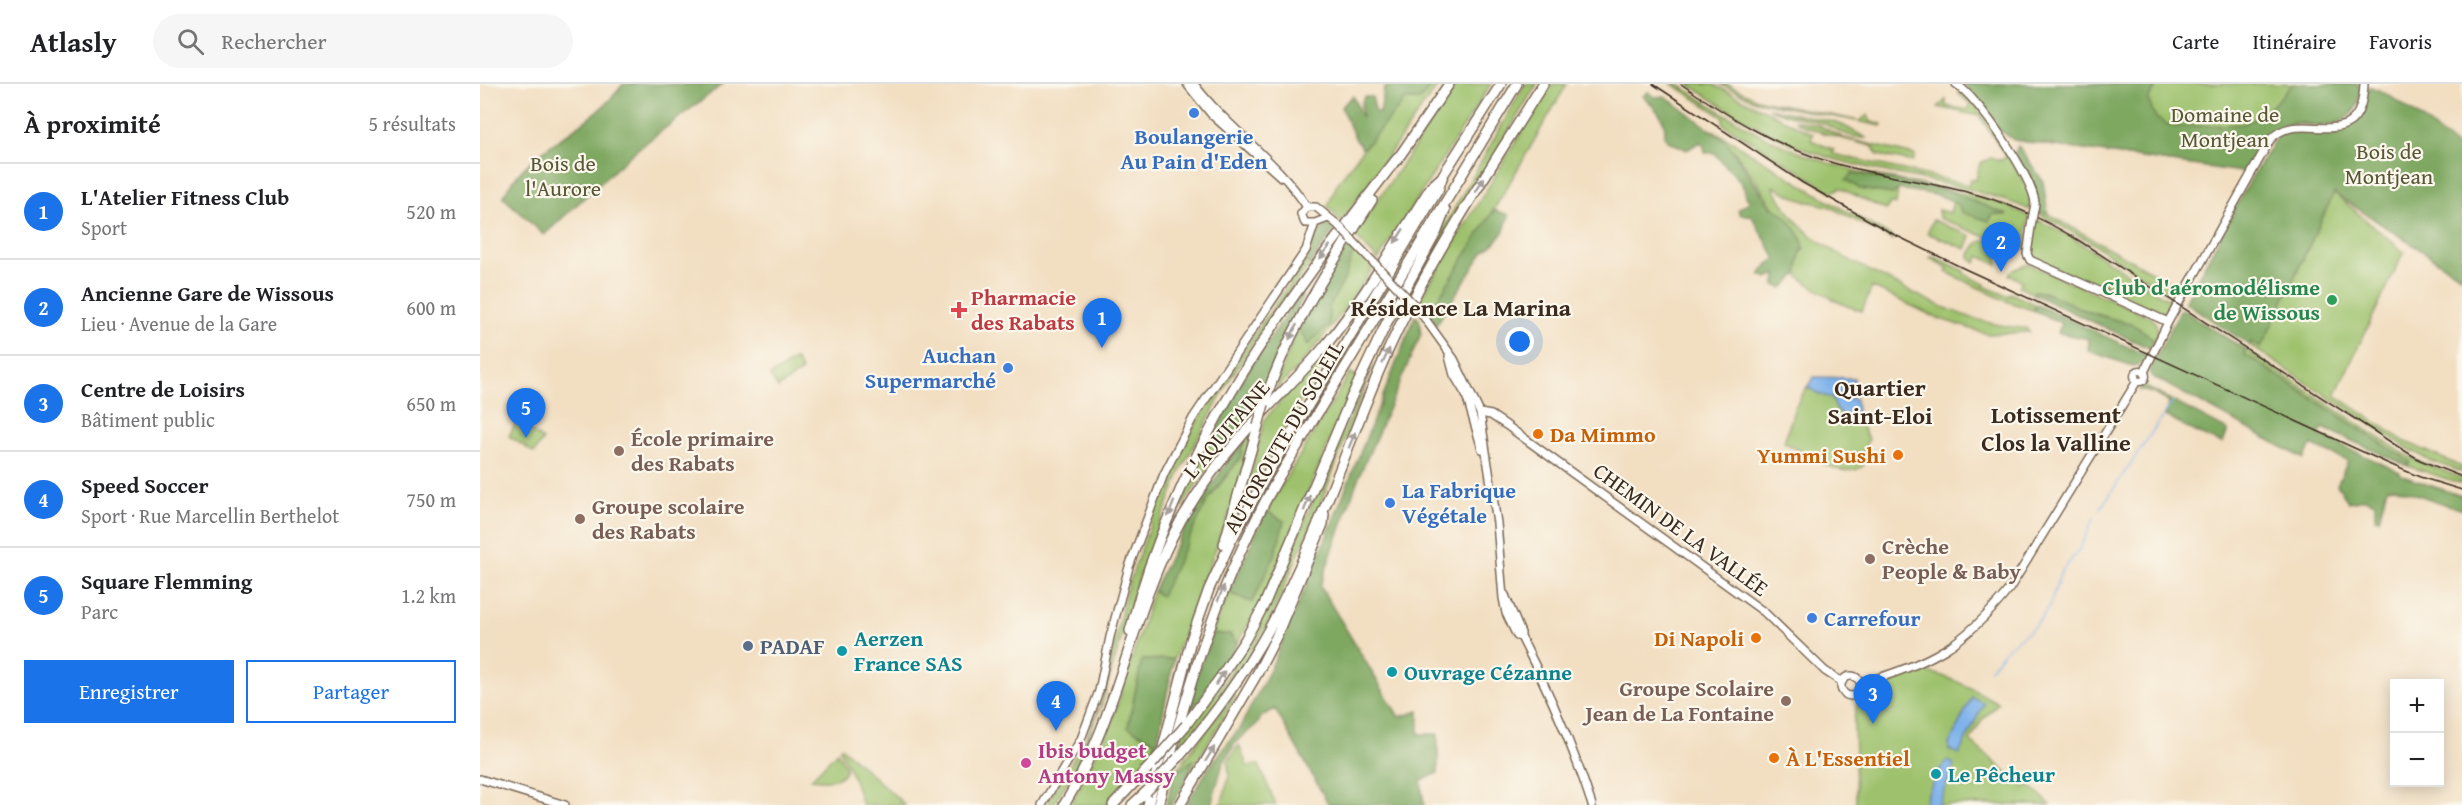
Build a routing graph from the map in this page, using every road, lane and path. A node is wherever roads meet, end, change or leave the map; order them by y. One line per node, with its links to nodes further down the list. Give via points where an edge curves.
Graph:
1 (1187, 84): 11 (street, via 1212,115)
2 (1194, 84): 11 (street)
3 (1449, 84): 9 (highway)
4 (1501, 84): 10 (highway, AUTOROUTE DU SOLEIL)
5 (1516, 84): 12 (highway, AUTOROUTE DU SOLEIL)
6 (1543, 84): 22 (highway, one-way to 6, via 1401,323)
7 (1956, 84): 17 (street, bridge, via 1975,100 2031,184 2034,204 2026,254 2030,260)
8 (2364, 84): 17 (street, via 2361,108 2348,122 2329,129 2291,126 2274,135)
9 (1399, 156): 23 (highway, one-way to 23, bridge, via 1307,303 1282,354); 26 (highway, one-way to 26, via 1280,315 1203,441 1149,565)
10 (1443, 175): 23 (highway, AUTOROUTE DU SOLEIL, via 1438,190 1251,502); 26 (highway, L'AQUITAINE, one-way to 26, via 1431,187 1326,345 1233,445 1191,504 1154,579)
11 (1291, 184): 13 (street)
12 (1452, 194): 31 (highway, one-way to 12, bridge, via 1186,725 1226,669 1264,605 1351,398); 34 (highway, AUTOROUTE DU SOLEIL, one-way to 12, via 1204,640 1246,536)
13 (1307, 207): 14 (street); 16 (street, via 1302,219)
14 (1319, 210): 15 (street); 16 (street, via 1320,216)
15 (1328, 218): 16 (street); 18 (street, bridge, via 1418,309)
16 (1313, 223): 29 (street, via 1306,250 1289,279 1193,418 1164,474 1129,567 1100,691 1081,739)
17 (2168, 322): 25 (street, via 2144,372 2135,373 2137,381 2010,588 1991,612 1967,636 1939,655)
18 (1449, 353): 19 (street); 20 (street)
19 (1480, 413): 20 (street, via 1474,420); 21 (street); 24 (street, CHEMIN DE LA VALLÉE, via 1491,415 1764,612 1825,671)
20 (1470, 415): 21 (street)
21 (1486, 461): 36 (street, via 1503,591 1544,681)
22 (1325, 509): 32 (highway, bridge, via 1256,652 1219,708); 35 (highway, one-way to 22, via 1238,710 1271,646 1323,525)
23 (1209, 589): 33 (highway, AUTOROUTE DU SOLEIL, via 1180,677)
24 (1842, 682): 25 (street, via 1854,676); 25 (street, via 1843,691 1851,695 1859,692)
25 (1861, 684)
26 (1112, 700): 30 (highway, L'AQUITAINE)
27 (480, 779): 28 (street)
28 (565, 805)
29 (1042, 805)
30 (1064, 805)
31 (1113, 805)
32 (1132, 805)
33 (1148, 805)
34 (1158, 805)
35 (1180, 805)
36 (1592, 805)

